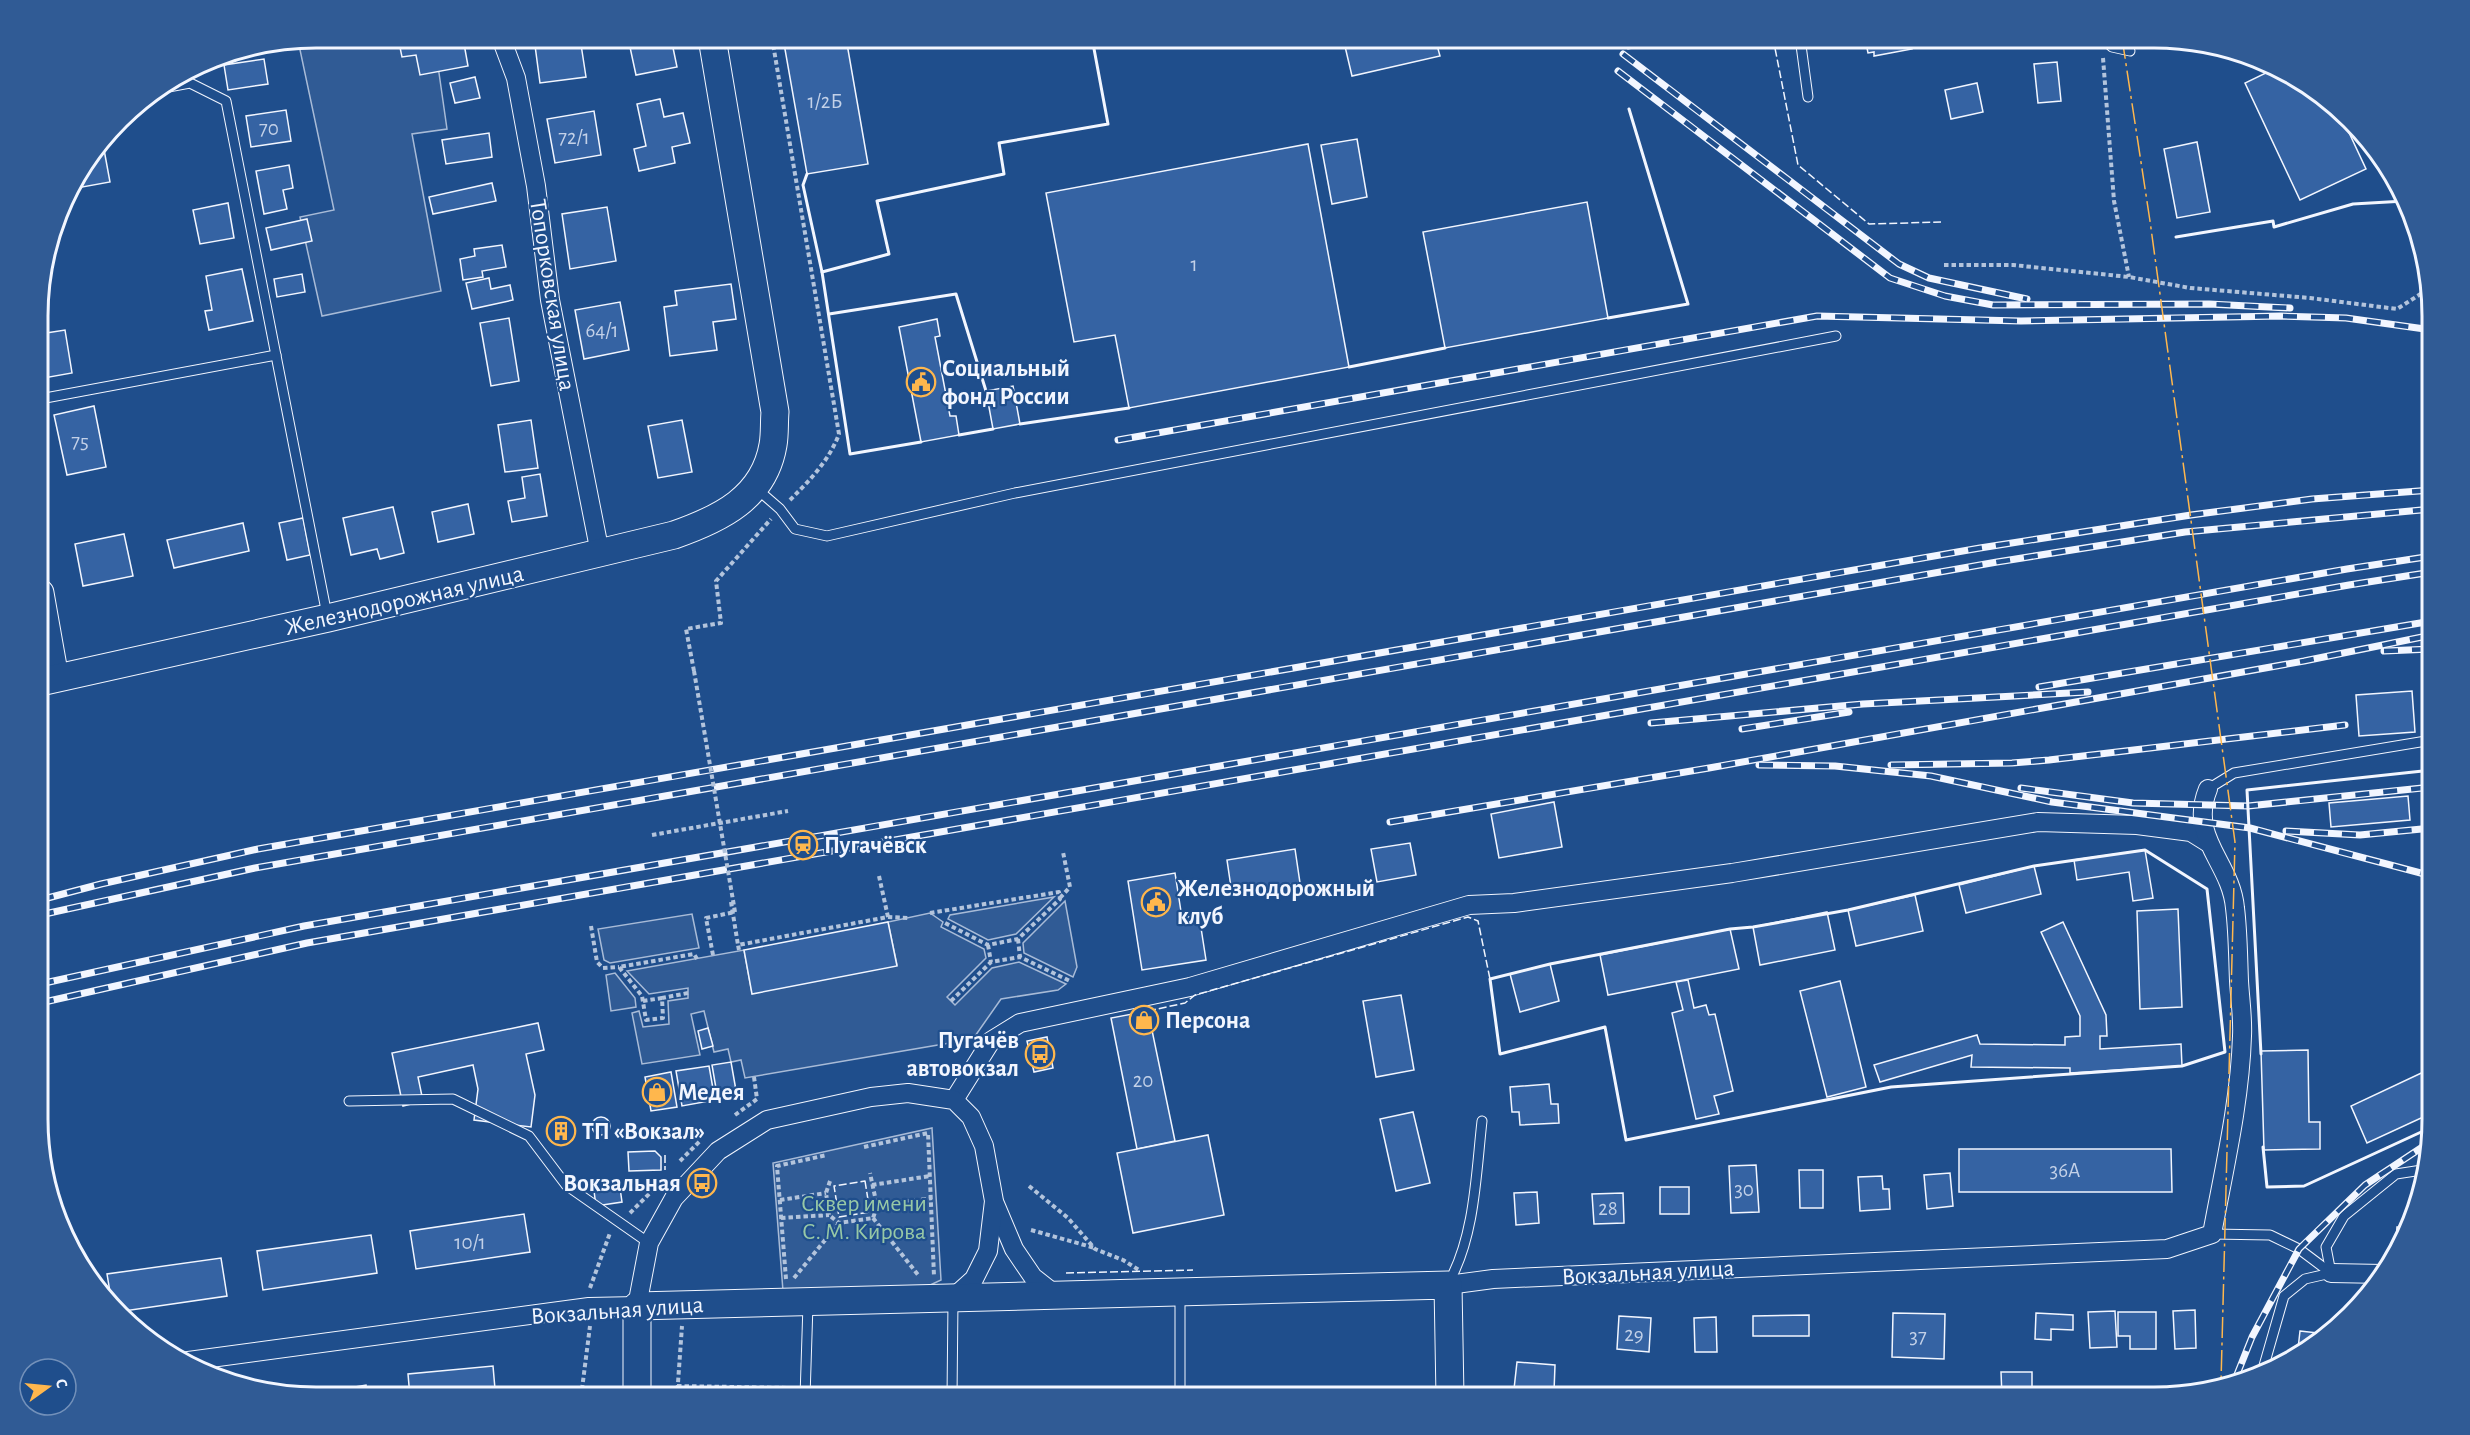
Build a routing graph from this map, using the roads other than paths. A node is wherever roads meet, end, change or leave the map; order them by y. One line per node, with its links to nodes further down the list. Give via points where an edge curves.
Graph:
1 (505, 48): 12 (street, Топорковская улица, via 516,78 536,186 550,300)
2 (714, 48): 11 (street, via 775,412 773,445)
3 (1801, 48): 7 (lane)
4 (2116, 48): 5 (lane)
5 (2130, 51)
6 (181, 85): 9 (lane, via 190,83 226,101)
7 (1808, 97)
8 (1836, 336): 11 (lane, via 1015,493 827,536 795,529)
9 (276, 355): 10 (lane); 13 (lane)
10 (48, 398)
11 (756, 488): 12 (street, Железнодорожная улица, via 708,523)
12 (600, 554): 13 (street, Железнодорожная улица)
13 (328, 618): 14 (street, Железнодорожная улица)
14 (48, 680)
15 (2422, 742): 16 (lane, via 2234,773)
16 (2208, 789): 17 (street, via 2201,805)
17 (2207, 843): 18 (street, via 2191,832 2137,825 2038,822 1732,873 1514,903 1469,905 1190,987 1020,1023 991,1041); 23 (street, via 2230,880 2235,906 2242,1036 2233,1122)
18 (954, 1100): 22 (street, via 971,1117 984,1146); 24 (street, via 908,1093 871,1097 767,1120 718,1151 674,1198)
19 (349, 1101): 24 (lane, via 453,1099 529,1136 566,1185)
20 (1482, 1121): 27 (lane, via 1462,1259)
21 (2417, 1171): 25 (lane, via 2396,1174 2344,1216 2326,1247)
22 (994, 1201): 29 (street, via 1014,1249 1033,1277); 30 (street, via 988,1251 974,1279)
23 (2212, 1234): 25 (lane, via 2270,1235 2299,1249); 27 (street, Вокзальная улица, via 2167,1249 1493,1279)
24 (649, 1243): 32 (street)
25 (2331, 1273): 26 (street); 34 (lane, via 2305,1279 2284,1296)
26 (2373, 1274)
27 (1448, 1286): 28 (street, Вокзальная улица); 39 (street)
28 (1167, 1292): 29 (street, Вокзальная улица); 38 (lane)
29 (1070, 1294): 30 (street, Вокзальная улица)
30 (953, 1298): 31 (street, Вокзальная улица); 37 (lane)
31 (808, 1301): 32 (street, Вокзальная улица); 36 (lane)
32 (637, 1306): 33 (street, Вокзальная улица, via 589,1307); 35 (street)
33 (198, 1360)
34 (2264, 1364)
35 (637, 1387)
36 (805, 1387)
37 (952, 1387)
38 (1179, 1387)
39 (1450, 1387)

